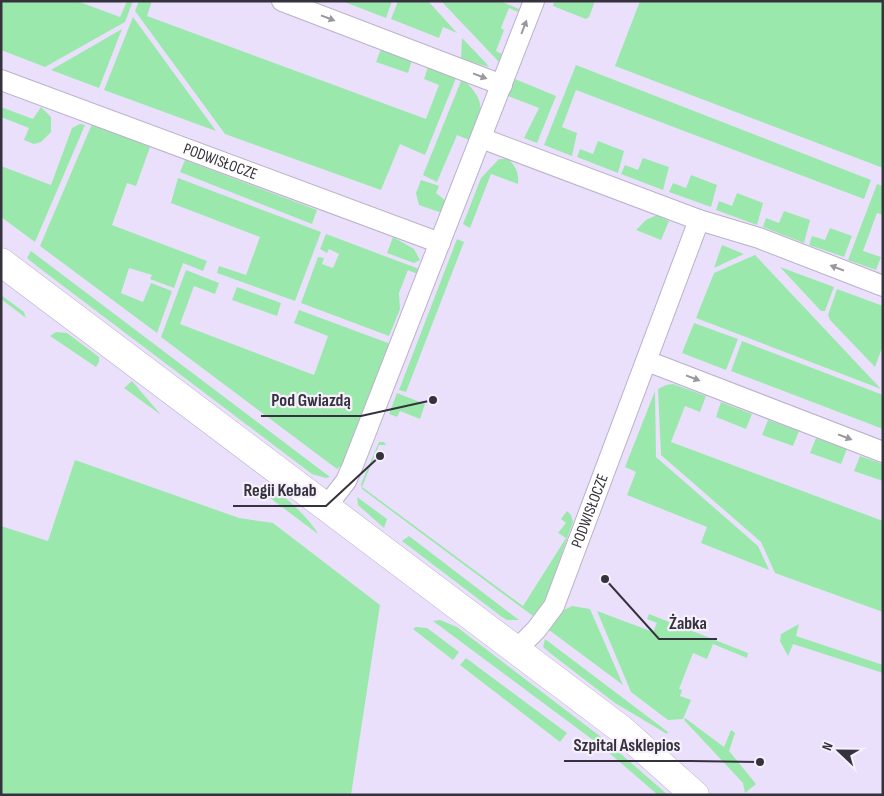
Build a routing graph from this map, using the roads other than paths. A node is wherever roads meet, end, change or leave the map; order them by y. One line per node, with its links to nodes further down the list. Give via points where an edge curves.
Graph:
1 (282, 1): 4 (street, one-way to 4)
2 (534, 1): 4 (street, one-way to 2)
3 (1, 80): 7 (street, PODWISŁOCZE)
4 (502, 85): 5 (street)
5 (481, 138): 6 (street); 7 (street)
6 (699, 220): 9 (street, one-way to 6, via 759,238); 10 (street, PODWISŁOCZE)
7 (440, 243): 12 (street, via 353,465 346,481)
8 (1, 262): 12 (street)
9 (883, 286)
10 (648, 361): 11 (street, one-way to 11); 13 (street, PODWISŁOCZE, via 554,606)
11 (883, 452)
12 (326, 506): 13 (street)
13 (516, 650): 14 (street, via 621,729)
14 (695, 795)

